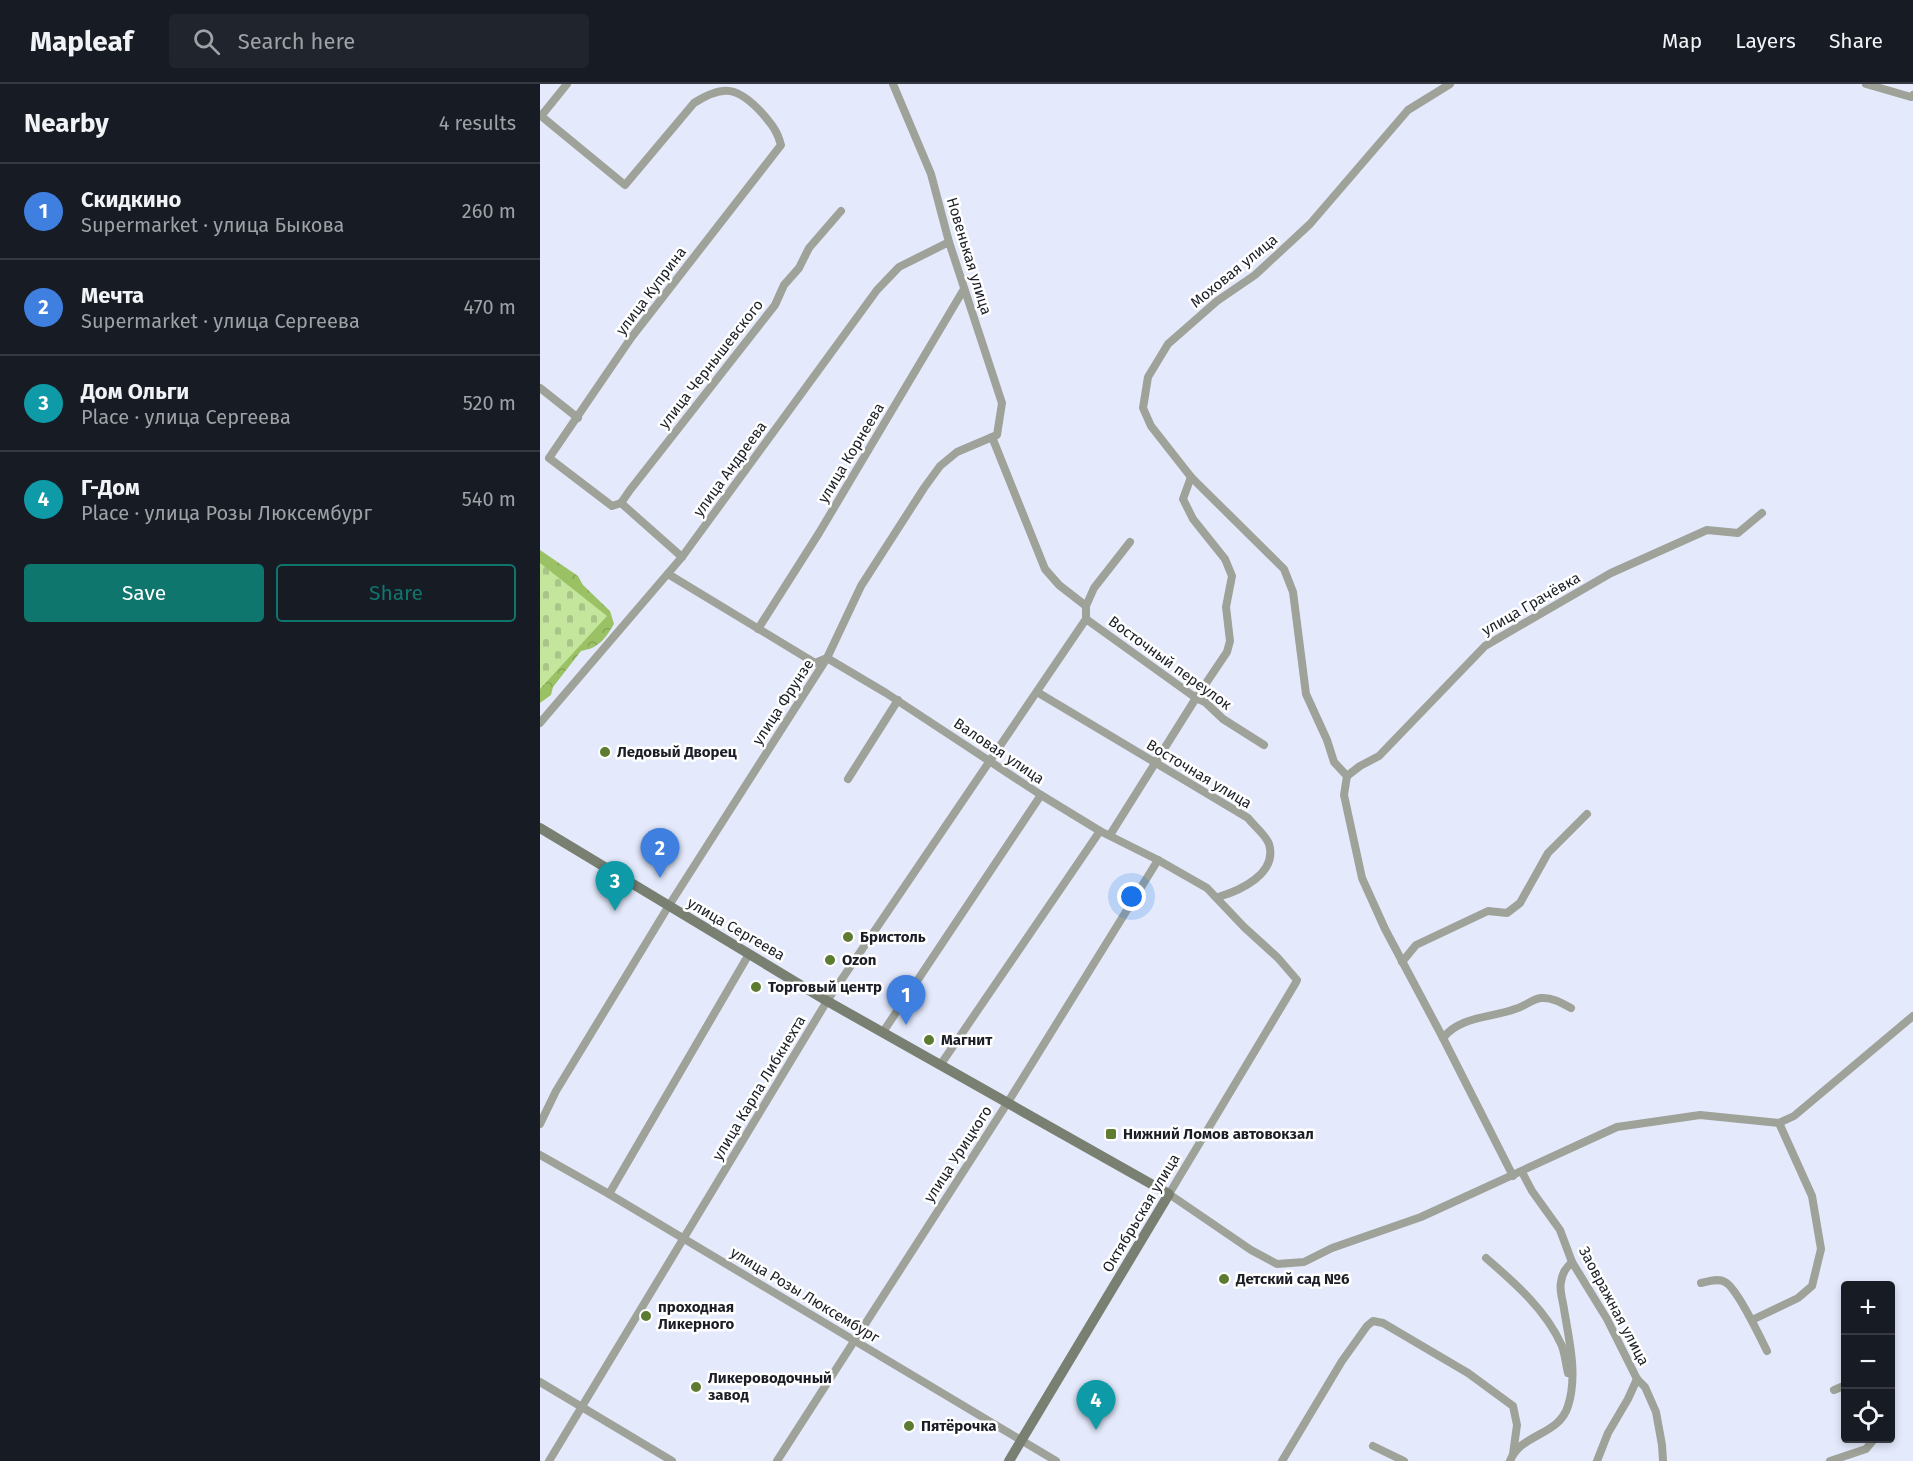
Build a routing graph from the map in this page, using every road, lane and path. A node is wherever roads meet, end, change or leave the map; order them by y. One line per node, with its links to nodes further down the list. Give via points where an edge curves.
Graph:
1 (567, 84): 6 (street)
2 (894, 84): 8 (street, Новенькая улица, via 931,174)
3 (1450, 84): 13 (street, Моховая улица, via 1408,110 1310,224 1255,275 1217,301 1168,344 1148,377 1143,408 1151,426)
4 (1866, 84): 5 (street)
5 (1913, 95)
6 (541, 115): 11 (street, улица Куприна, via 625,185 694,103 706,93 723,88 744,93 777,131 781,146 631,338)
7 (841, 211): 14 (street, улица Чернышевского, via 809,248 775,306)
8 (949, 242): 9 (street, Новенькая улица); 17 (street, улица Андреева, via 899,267 877,290)
9 (964, 289): 12 (street, Новенькая улица, via 1002,403 997,435); 21 (street, улица Корнеева)
10 (540, 388): 11 (street)
11 (578, 418): 14 (street, улица Куприна, via 549,458 612,506)
12 (992, 437): 19 (street, via 1045,569); 22 (street, улица Фрунзе, via 957,452 940,466 861,586)
13 (1191, 477): 24 (street, via 1184,499 1232,576 1226,607 1230,641 1227,652); 30 (street, Моховая улица, via 1284,569 1293,592 1306,694 1334,762)
14 (621, 503): 17 (street)
15 (1762, 513): 30 (street, улица Грачёвка, via 1738,533 1707,530 1611,573 1485,646 1379,756)
16 (1130, 542): 19 (street, via 1094,588)
17 (682, 557): 18 (street, улица Андреева)
18 (668, 574): 21 (street, Валовая улица); 26 (street, улица Андреева)
19 (1086, 606): 20 (street, Восточный переулок)
20 (1086, 619): 23 (street, улица Карла Либкнехта); 24 (street, Восточный переулок)
21 (758, 629): 22 (street, Валовая улица, via 815,663)
22 (827, 658): 25 (street, Валовая улица); 39 (street, улица Фрунзе)
23 (1037, 692): 28 (street, улица Карла Либкнехта); 29 (street, Восточная улица)
24 (1196, 698): 27 (street, Восточный переулок); 29 (street)
25 (898, 700): 28 (street, Валовая улица); 31 (street)
26 (540, 723)
27 (1264, 744)
28 (990, 761): 32 (street, Валовая улица); 43 (street, улица Карла Либкнехта)
29 (1155, 763): 36 (street); 38 (street, Восточная улица, via 1248,818 1268,843 1270,854 1258,878)
30 (1347, 776): 41 (street, via 1344,795 1362,879)
31 (848, 779)
32 (1041, 795): 35 (street, Валовая улица); 46 (street)
33 (1587, 814): 41 (street, via 1548,853 1520,903 1507,913 1488,911 1416,945)
34 (540, 828): 39 (main road, улица Сергеева)
35 (1100, 831): 36 (street, Валовая улица); 48 (street)
36 (1110, 836): 37 (street, Валовая улица)
37 (1158, 860): 38 (street, Валовая улица); 49 (street, улица Урицкого)
38 (1218, 897): 42 (street, Валовая улица)
39 (669, 907): 40 (main road, улица Сергеева); 51 (street, улица Фрунзе, via 556,1091)
40 (749, 954): 43 (main road, улица Сергеева); 55 (street)
41 (1402, 962): 47 (street)
42 (1297, 980): 56 (street, Октябрьская улица)
43 (827, 1001): 46 (main road, улица Сергеева); 57 (street, улица Карла Либкнехта)
44 (1571, 1008): 47 (street, via 1539,998 1515,1010 1451,1028)
45 (1913, 1016): 50 (street, via 1794,1116)
46 (883, 1032): 48 (main road, улица Сергеева)
47 (1443, 1038): 54 (street)
48 (941, 1064): 49 (main road, улица Сергеева)
49 (1008, 1102): 56 (main road, улица Сергеева); 62 (street, улица Урицкого)
50 (1779, 1123): 53 (street, via 1700,1115 1617,1127); 61 (street, via 1812,1196 1821,1250 1812,1286 1798,1298)
51 (540, 1124)
52 (540, 1155): 55 (street, улица Розы Люксембург)
53 (1522, 1172): 54 (street); 59 (street, Заовражная улица, via 1560,1230)
54 (1513, 1176): 56 (street, via 1304,1262 1276,1263)
55 (609, 1194): 57 (street, улица Розы Люксембург)
56 (1169, 1194): 72 (main road, Октябрьская улица)
57 (684, 1239): 62 (street, улица Розы Люксембург); 69 (street, улица Карла Либкнехта)
58 (1486, 1258): 68 (street, via 1522,1289 1545,1317 1562,1347)
59 (1572, 1262): 64 (street, Заовражная улица); 68 (street, via 1564,1270 1560,1284 1572,1364)
60 (1701, 1283): 61 (street, via 1724,1281 1731,1286)
61 (1752, 1320): 63 (street)
62 (855, 1340): 72 (street, улица Розы Люксембург); 78 (street, улица Урицкого)
63 (1767, 1351)
64 (1637, 1379): 83 (street); 84 (street, Заовражная улица, via 1656,1412)
65 (540, 1382): 69 (street)
66 (1841, 1386): 67 (street)
67 (1834, 1389)
68 (1572, 1391): 71 (street, via 1561,1420)
69 (581, 1407): 76 (street, улица Карла Либкнехта); 77 (street)
70 (1517, 1425): 71 (street, via 1524,1435); 75 (street); 81 (street, via 1513,1406 1487,1386 1383,1323 1373,1321 1342,1361)
71 (1533, 1438): 75 (street, via 1519,1446)
72 (1022, 1440): 79 (main road, Октябрьская улица); 80 (street, улица Розы Люксембург)
73 (1871, 1443): 85 (street, via 1866,1449)
74 (1373, 1446): 82 (street)
75 (1511, 1457)
76 (549, 1461)
77 (672, 1461)
78 (777, 1461)
79 (1010, 1461)
80 (1056, 1461)
81 (1282, 1461)
82 (1404, 1461)
83 (1597, 1461)
84 (1663, 1461)
85 (1830, 1461)

